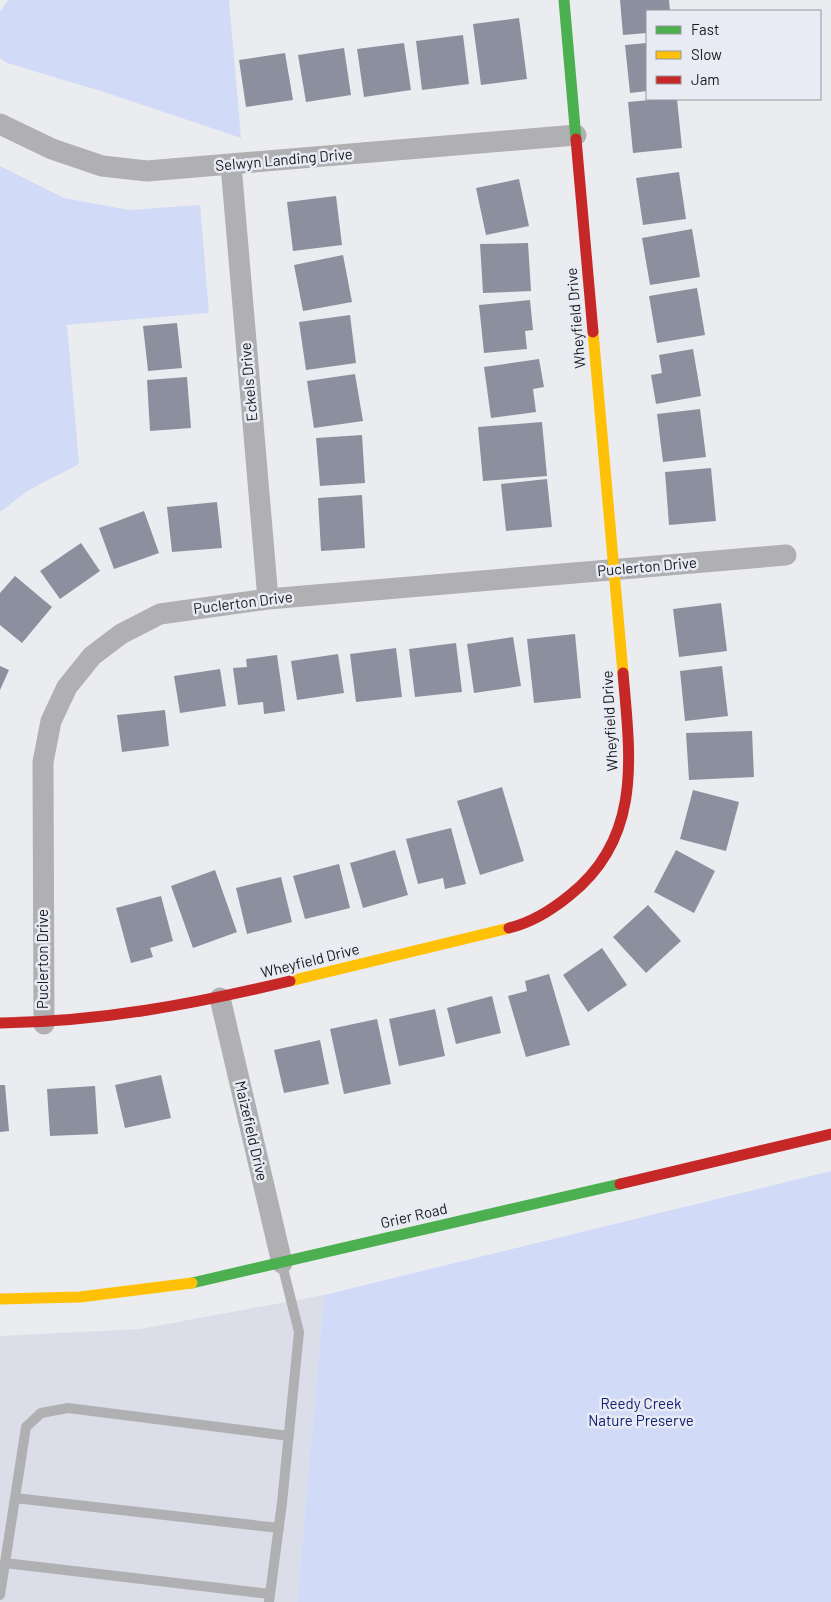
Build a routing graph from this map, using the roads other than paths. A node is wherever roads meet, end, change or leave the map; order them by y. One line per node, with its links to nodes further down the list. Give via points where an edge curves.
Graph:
1 (564, 0): 3 (street, Wheyfield Drive)
2 (0, 124): 4 (street, Selwyn Landing Drive, via 52,149 102,166 147,171)
3 (576, 135): 4 (street, Selwyn Landing Drive); 6 (street, Wheyfield Drive)
4 (230, 165): 7 (street, Eckels Drive)
5 (786, 555): 6 (street, Puclerton Drive)
6 (612, 570): 7 (street, Puclerton Drive); 8 (street, Wheyfield Drive, via 630,755 626,802 613,846 588,881 555,907 513,927)
7 (268, 599): 10 (street, Puclerton Drive, via 160,614 114,639 92,656 67,687 52,721 43,762)
8 (220, 998): 10 (street, Wheyfield Drive, via 142,1014); 12 (street, Maizefield Drive)
9 (0, 1023): 10 (street, Wheyfield Drive)
10 (44, 1024)
11 (831, 1134): 12 (street, Grier Road)
12 (282, 1263): 13 (street, Grier Road, via 145,1292 39,1300); 14 (lane, via 299,1332)
13 (0, 1299)
14 (289, 1436): 15 (lane, via 68,1408 41,1413 26,1428); 16 (lane)
15 (15, 1498): 16 (lane); 17 (lane)
16 (279, 1528): 19 (lane)
17 (5, 1563): 18 (lane); 19 (lane)
18 (0, 1595)
19 (270, 1598)

